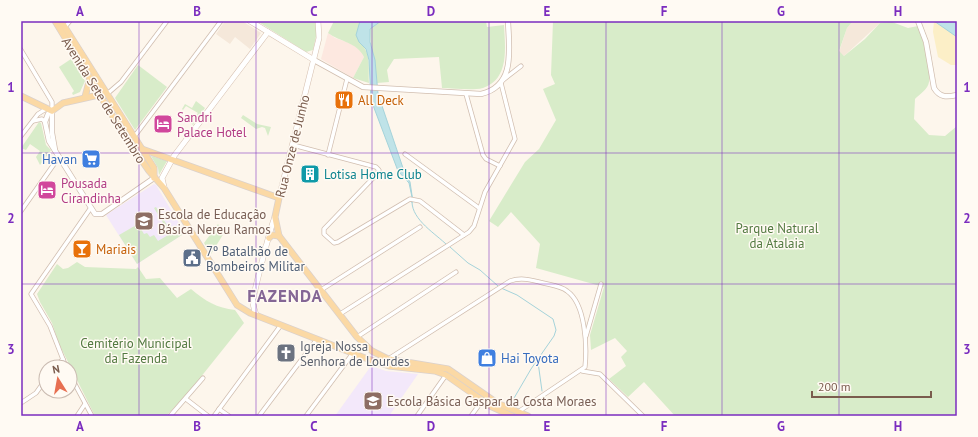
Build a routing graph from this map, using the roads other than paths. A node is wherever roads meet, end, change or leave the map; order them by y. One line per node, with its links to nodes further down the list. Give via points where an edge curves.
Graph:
1 (55, 21): 15 (main road, Avenida Sete de Setembro)
2 (61, 21): 10 (main road, Avenida Sete de Setembro)
3 (70, 21): 10 (street)
4 (167, 21): 19 (street, via 121,82)
5 (220, 21): 29 (street)
6 (250, 21): 11 (main road)
7 (318, 21): 13 (main road, Rua Onze de Junho, via 320,33)
8 (508, 21): 17 (street, via 509,63)
9 (918, 21): 21 (street, via 926,42 934,88 945,97)
10 (65, 27): 19 (main road, Avenida Sete de Setembro)
11 (268, 32): 13 (main road); 36 (main road)
12 (21, 50): 25 (street, via 52,102)
13 (314, 60): 16 (street); 30 (main road, Rua Onze de Junho)
14 (521, 66): 17 (street)
15 (90, 78): 18 (main road, Avenida Sete de Setembro); 23 (main road)
16 (347, 79): 20 (street, via 368,88); 33 (street)
17 (502, 82): 20 (street, via 484,94); 37 (street, via 515,136)
18 (100, 94): 19 (main road); 23 (main road); 38 (main road, Avenida Sete de Setembro)
19 (108, 94): 29 (main road, Avenida Sete de Setembro)
20 (466, 94): 37 (street, via 483,155 486,160)
21 (957, 95)
22 (21, 96): 24 (main road)
23 (85, 97): 25 (main road, via 63,103)
24 (46, 109): 25 (main road); 26 (street)
25 (52, 111): 27 (street); 32 (street, via 52,133)
26 (32, 121): 27 (street, via 42,119); 28 (street)
27 (45, 122): 32 (street, via 49,141)
28 (21, 136)
29 (134, 138): 31 (main road, Avenida Sete de Setembro)
30 (293, 145): 33 (street); 40 (main road, Rua Onze de Junho)
31 (142, 149): 36 (main road); 38 (main road, Avenida Sete de Setembro, via 154,168)
32 (56, 152): 35 (street)
33 (328, 154): 46 (street, via 379,170 324,229 324,234 335,243 410,199 415,199)
34 (405, 154): 41 (street)
35 (59, 157): 42 (street); 43 (street)
36 (172, 159): 39 (main road, via 162,178); 40 (main road)
37 (500, 166): 41 (street)
38 (154, 178): 39 (main road, Avenida Sete de Setembro); 42 (street, via 102,214 97,215)
39 (164, 188): 53 (main road, Avenida Sete de Setembro, via 235,302)
40 (280, 198): 44 (main road, Rua Onze de Junho)
41 (479, 208): 46 (street, via 474,226)
42 (90, 209): 62 (street, via 31,294 47,320)
43 (21, 211)
44 (275, 217): 47 (main road); 48 (main road, Rua Onze de Junho)
45 (420, 227): 51 (street)
46 (464, 235): 54 (street)
47 (279, 236): 48 (main road, via 272,235); 51 (main road)
48 (269, 238): 52 (main road, Rua Onze de Junho)
49 (456, 272): 57 (street)
50 (601, 284): 59 (street)
51 (321, 290): 54 (main road)
52 (253, 302): 53 (main road); 55 (main road, Rua Onze de Junho)
53 (245, 310): 55 (main road, Avenida Sete de Setembro)
54 (340, 314): 57 (main road)
55 (256, 315): 56 (main road, Avenida Sete de Setembro)
56 (281, 325): 58 (main road, Avenida Sete de Setembro); 74 (street)
57 (356, 337): 60 (main road)
58 (317, 339): 61 (main road, Avenida Sete de Setembro); 83 (street)
59 (585, 339): 63 (street, via 585,328 578,307 567,290 521,279 503,285); 65 (street, via 586,365)
60 (364, 346): 61 (main road, via 362,351); 63 (main road)
61 (355, 354): 64 (main road, Avenida Sete de Setembro); 84 (street)
62 (63, 359)
63 (388, 359): 64 (street); 75 (main road, via 448,369)
64 (382, 363): 66 (main road, Avenida Sete de Setembro, via 397,368)
65 (582, 371): 76 (street); 88 (street, via 600,374)
66 (446, 375): 71 (main road); 85 (street)
67 (203, 378): 70 (street)
68 (38, 389): 72 (street)
69 (78, 390): 73 (street)
70 (186, 398): 79 (street); 80 (street)
71 (482, 401): 75 (main road); 86 (street)
72 (21, 403)
73 (85, 404): 77 (street); 78 (street)
74 (219, 409): 81 (street); 82 (street)
75 (503, 409): 76 (main road)
76 (513, 414): 87 (main road)
77 (76, 416)
78 (92, 416)
79 (170, 416)
80 (208, 416)
81 (214, 416)
82 (229, 416)
83 (259, 416)
84 (306, 416)
85 (417, 416)
86 (471, 416)
87 (528, 416)
88 (643, 416)

